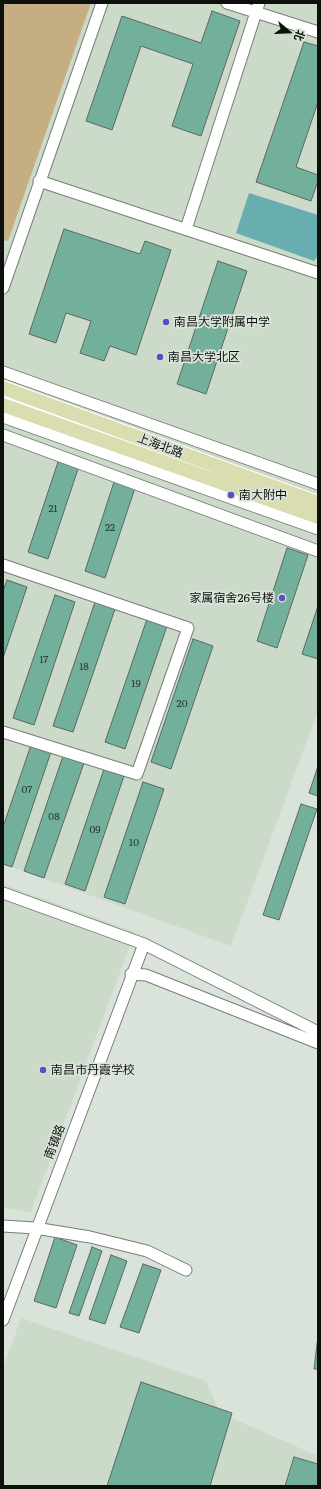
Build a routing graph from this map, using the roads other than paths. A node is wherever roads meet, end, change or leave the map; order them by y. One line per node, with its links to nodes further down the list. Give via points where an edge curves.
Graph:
1 (102, 3): 5 (street)
2 (227, 3): 3 (street)
3 (258, 8): 4 (street); 6 (street)
4 (318, 32)
5 (39, 181): 6 (street); 8 (street)
6 (186, 230): 7 (street)
7 (318, 274)
8 (3, 288)
9 (3, 372): 14 (street)
10 (3, 388): 15 (main road, 上海北路)
11 (3, 405): 16 (main road, 上海北路)
12 (3, 417): 17 (street)
13 (3, 435): 18 (street)
14 (318, 484)
15 (318, 503)
16 (318, 517)
17 (318, 529)
18 (318, 551)
19 (3, 565): 20 (street, via 188,628 136,774)
20 (3, 732)
21 (3, 893): 22 (street)
22 (144, 944): 23 (street, 南镇路); 24 (street)
23 (132, 974): 25 (street, via 146,975); 27 (street, 南镇路)
24 (318, 1032)
25 (318, 1043)
26 (3, 1226): 27 (street)
27 (37, 1228): 28 (street, via 148,1251); 29 (street, 南镇路)
28 (186, 1270)
29 (3, 1320)

